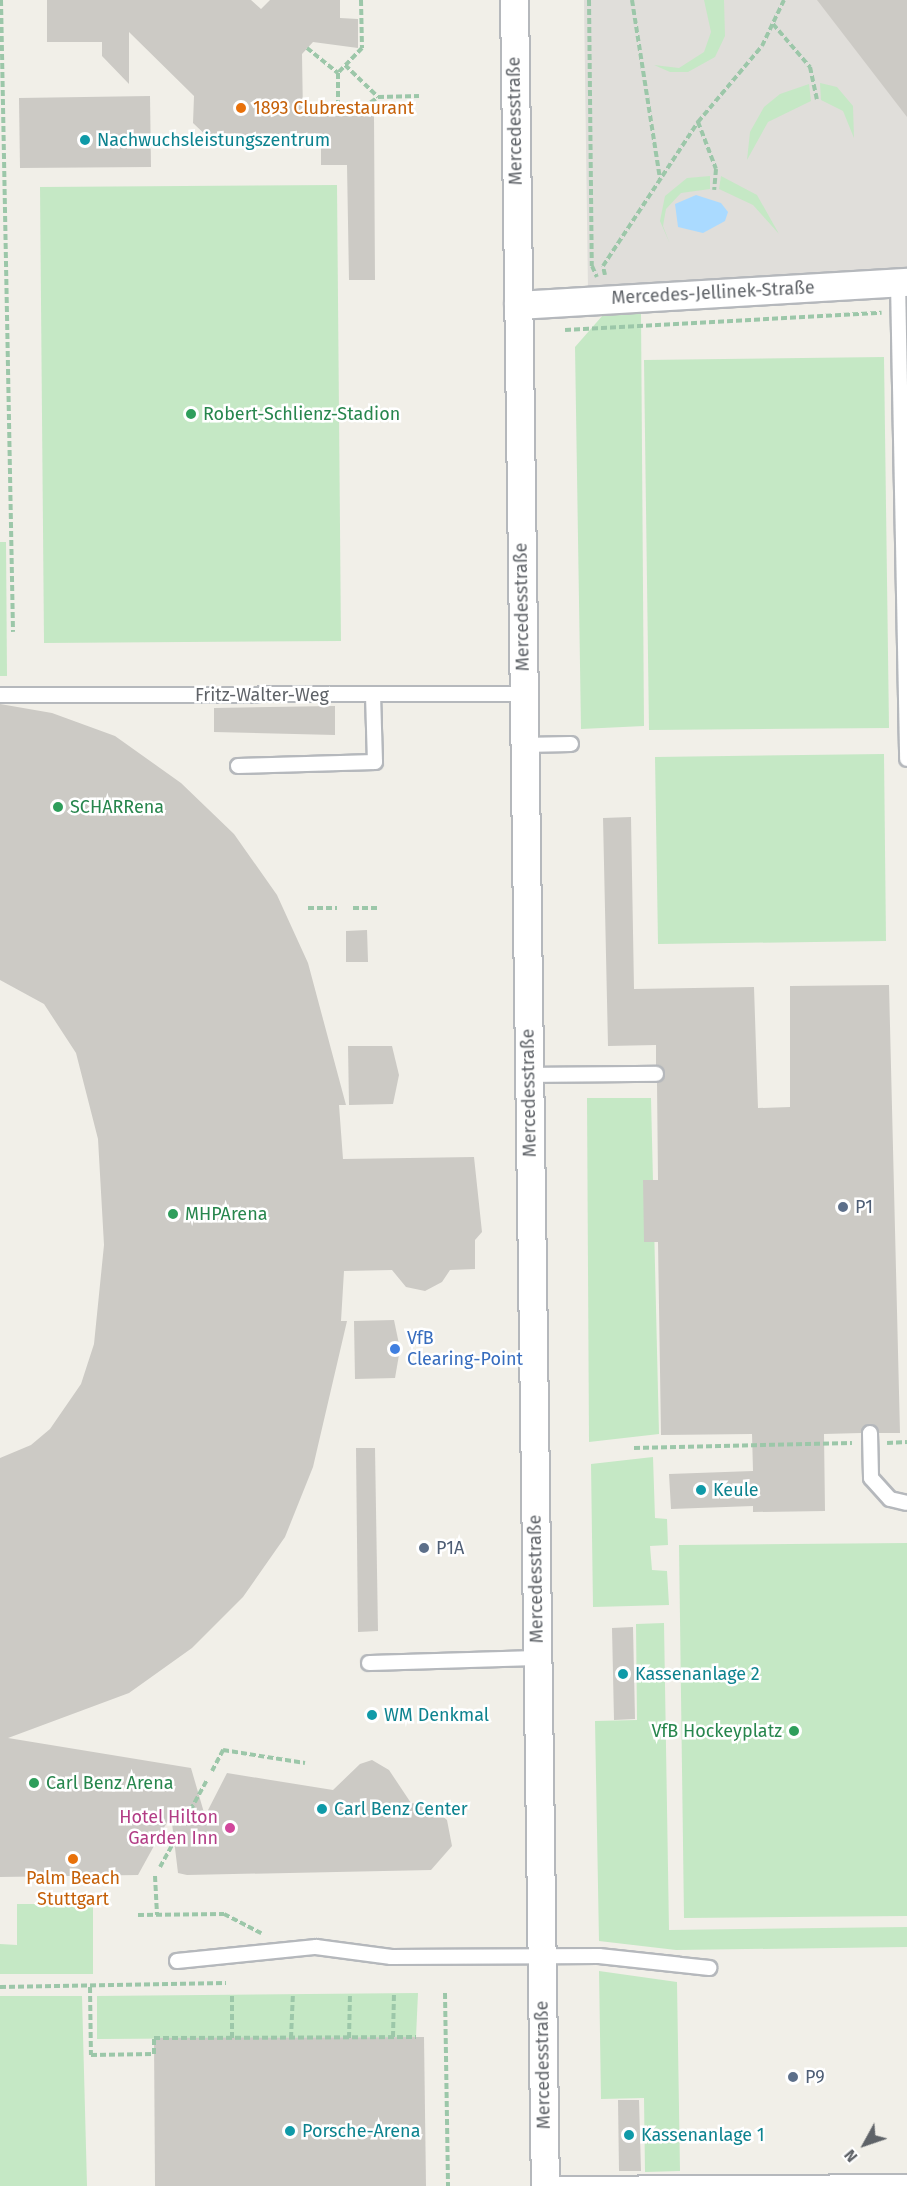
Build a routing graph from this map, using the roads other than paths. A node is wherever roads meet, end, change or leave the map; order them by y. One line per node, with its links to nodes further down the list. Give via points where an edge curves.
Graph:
1 (514, 0): 3 (street, Mercedesstraße)
2 (902, 282): 3 (street, Mercedes-Jellinek-Straße); 9 (lane, via 899,312)
3 (518, 305): 5 (street, Mercedesstraße)
4 (373, 694): 5 (lane, Fritz-Walter-Weg); 6 (lane, Fritz-Walter-Weg); 10 (lane, via 375,762)
5 (524, 694): 8 (street, Mercedesstraße)
6 (0, 695)
7 (571, 744): 8 (lane)
8 (524, 745): 12 (street, Mercedesstraße)
9 (907, 759)
10 (238, 766)
11 (656, 1074): 12 (lane)
12 (529, 1075): 15 (street, Mercedesstraße)
13 (870, 1438): 14 (lane, via 871,1478 890,1499)
14 (907, 1503)
15 (537, 1658): 16 (lane); 17 (street, Mercedesstraße)
16 (369, 1663)
17 (541, 1957): 18 (lane, via 391,1957 316,1947); 19 (lane, via 599,1956); 21 (street, Mercedesstraße)
18 (177, 1961)
19 (709, 1968)
20 (907, 2182): 21 (lane)
21 (545, 2185)

